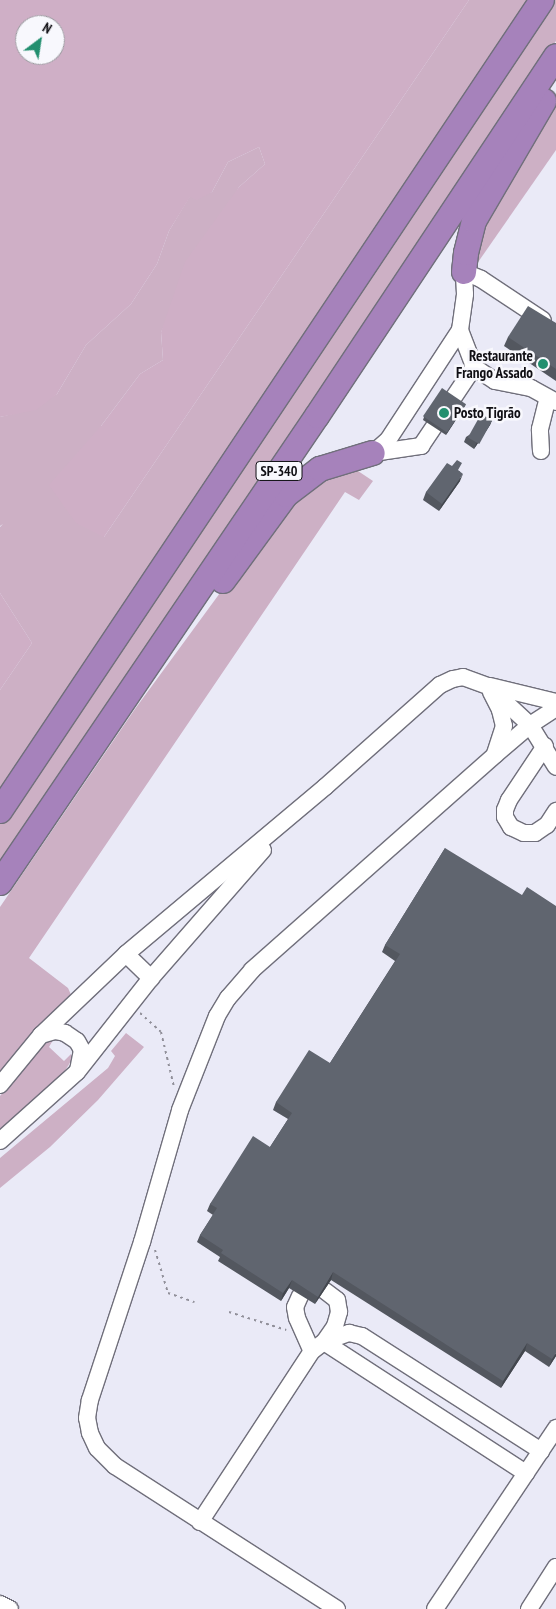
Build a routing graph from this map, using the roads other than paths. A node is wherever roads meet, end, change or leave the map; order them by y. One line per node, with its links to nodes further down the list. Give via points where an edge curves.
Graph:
1 (542, 0): 19 (highway, SP-340)
2 (556, 56): 21 (highway, SP-340)
3 (556, 81): 4 (highway, via 474,221)
4 (464, 272): 5 (street); 6 (street, via 465,294)
5 (549, 324)
6 (460, 330): 7 (street); 10 (street, via 388,440)
7 (474, 367): 8 (street, via 495,381 530,388); 10 (street, via 421,446)
8 (552, 400): 9 (street, via 540,429)
9 (541, 451)
10 (374, 453): 21 (highway, via 320,469 286,495 141,694 48,829)
11 (488, 686): 12 (street); 14 (street); 16 (street, via 504,726); 18 (street, via 463,677 440,685)
12 (556, 702)
13 (556, 708): 14 (street)
14 (530, 725): 15 (street); 16 (street)
15 (545, 746): 17 (street); 20 (street, via 509,800 504,810 505,818 511,827 524,833 535,833 547,825)
16 (495, 755): 34 (street, via 237,985 217,1016 180,1110 87,1418 97,1448 115,1466)
17 (556, 767)
18 (325, 787): 22 (street); 23 (street, via 251,862)
19 (0, 811)
20 (556, 811)
21 (0, 884)
22 (126, 954): 23 (street); 24 (street)
23 (151, 978): 25 (street)
24 (41, 1035): 25 (street, via 65,1032 77,1041 82,1050); 26 (street)
25 (77, 1072): 27 (street)
26 (0, 1085)
27 (0, 1141)
28 (325, 1290): 30 (street, via 337,1300 339,1312 335,1326)
29 (300, 1296): 30 (street, via 295,1307 297,1318 304,1336)
30 (318, 1346): 32 (street, via 349,1333 362,1336); 33 (street); 34 (street)
31 (556, 1428): 32 (street)
32 (541, 1451): 33 (street)
33 (526, 1473): 39 (street)
34 (200, 1522): 38 (street)
35 (556, 1567): 40 (street)
36 (0, 1604): 37 (street)
37 (10, 1609)
38 (337, 1609)
39 (434, 1609)
40 (529, 1609)

